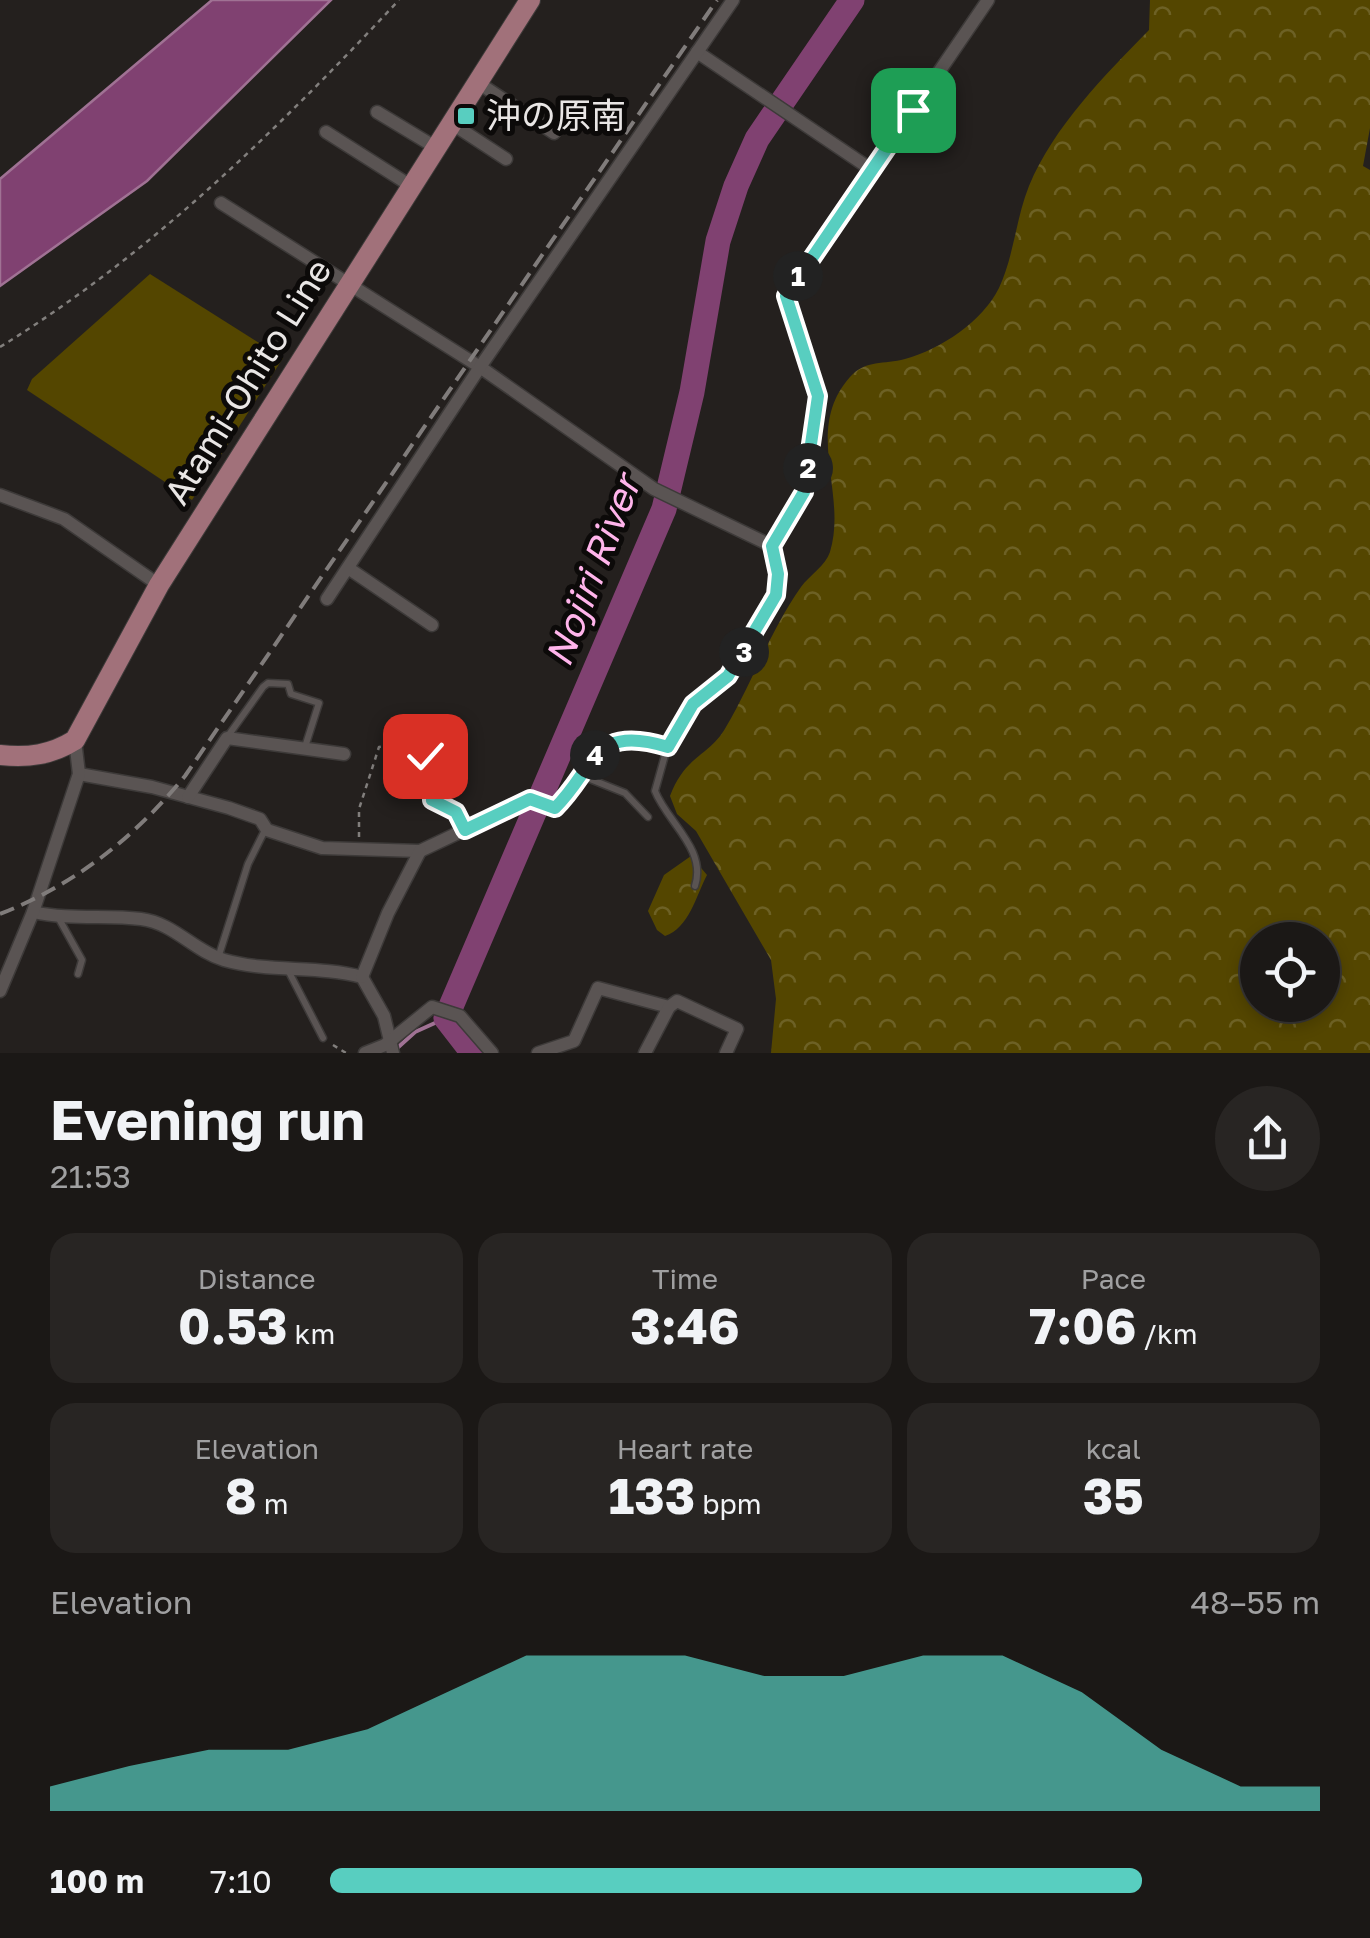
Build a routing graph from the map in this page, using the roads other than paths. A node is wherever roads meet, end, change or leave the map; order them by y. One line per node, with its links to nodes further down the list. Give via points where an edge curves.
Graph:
1 (530, 0): 5 (main road, Atami-Ohito Line)
2 (733, 0): 4 (street)
3 (988, 0): 12 (street)
4 (697, 52): 12 (street); 16 (street)
5 (477, 82): 6 (street, via 554,132); 8 (main road, Atami-Ohito Line)
6 (574, 104)
7 (377, 112): 10 (street)
8 (451, 122): 10 (main road, Atami-Ohito Line); 11 (street)
9 (326, 132): 13 (street)
10 (436, 147): 13 (main road, Atami-Ohito Line)
11 (506, 159)
12 (872, 170): 18 (street, via 786,296 818,396 804,492)
13 (410, 186): 15 (main road, Atami-Ohito Line)
14 (221, 202): 15 (street)
15 (348, 284): 16 (street); 20 (main road, Atami-Ohito Line)
16 (480, 367): 18 (street, via 662,493); 19 (street)
17 (0, 495): 20 (street, via 64,520)
18 (772, 546): 25 (street, via 776,595 728,676 693,704)
19 (348, 568): 21 (street); 22 (street)
20 (160, 584): 24 (main road, Atami-Ohito Line)
21 (328, 598)
22 (432, 624)
23 (227, 738): 26 (street); 26 (lane, via 262,687 288,684 291,694 319,704); 31 (street)
24 (76, 740): 28 (main road, via 25,758); 29 (street)
25 (668, 747): 30 (street, via 637,740 613,744); 35 (lane, via 655,790 692,851)
26 (304, 748): 27 (street)
27 (344, 754)
28 (0, 755)
29 (79, 774): 31 (street); 36 (street)
30 (579, 774): 32 (lane, via 625,793); 34 (street, via 551,807 530,799)
31 (188, 796): 33 (street, via 251,815)
32 (648, 817)
33 (266, 829): 34 (street, via 322,848); 38 (lane)
34 (420, 851): 41 (street)
35 (695, 886)
36 (33, 912): 37 (street); 42 (street)
37 (58, 917): 38 (street, via 156,922); 40 (lane, via 82,960)
38 (218, 958): 39 (street)
39 (290, 972): 41 (street); 44 (lane)
40 (78, 974)
41 (362, 977): 45 (street)
42 (0, 992)
43 (669, 1007): 48 (street, via 598,988 574,1041); 49 (street); 50 (street, via 683,1002 737,1029)
44 (323, 1038)
45 (393, 1046): 46 (street); 47 (street, via 432,1007 456,1014)
46 (365, 1053)
47 (492, 1053)
48 (538, 1053)
49 (645, 1053)
50 (726, 1053)

